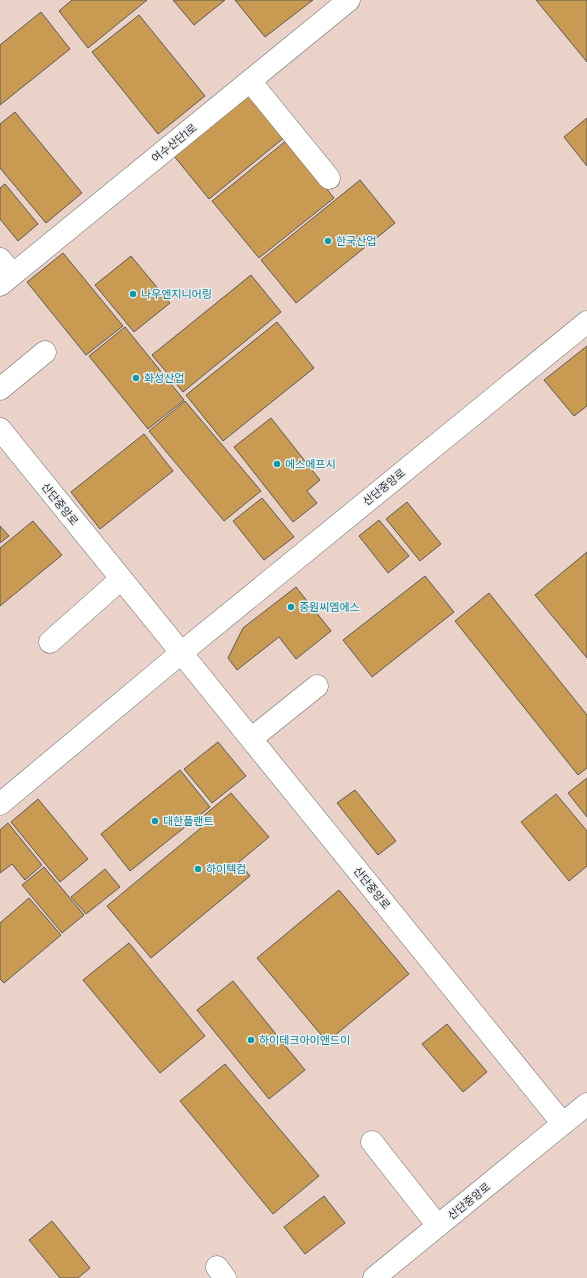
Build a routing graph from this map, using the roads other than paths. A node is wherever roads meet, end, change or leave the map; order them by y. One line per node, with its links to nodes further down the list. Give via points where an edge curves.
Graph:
1 (349, 0): 2 (street, 여수산단1로)
2 (250, 81): 3 (street); 4 (street, 여수산단1로)
3 (330, 178)
4 (4, 273)
5 (587, 322): 11 (street, 산단중앙로)
6 (45, 352): 7 (street)
7 (0, 389)
8 (0, 429): 9 (street, 산단중앙로)
9 (121, 579): 10 (street); 11 (street, 산단중앙로)
10 (50, 642)
11 (181, 653): 13 (street, 산단중앙로); 14 (street, 산단중앙로)
12 (317, 686): 13 (street)
13 (251, 739): 16 (street, 산단중앙로)
14 (0, 804)
15 (587, 1104): 16 (street, 산단중앙로)
16 (563, 1124): 18 (street, 산단중앙로)
17 (372, 1142): 18 (street)
18 (438, 1226): 19 (street, 산단중앙로)
19 (374, 1278)

